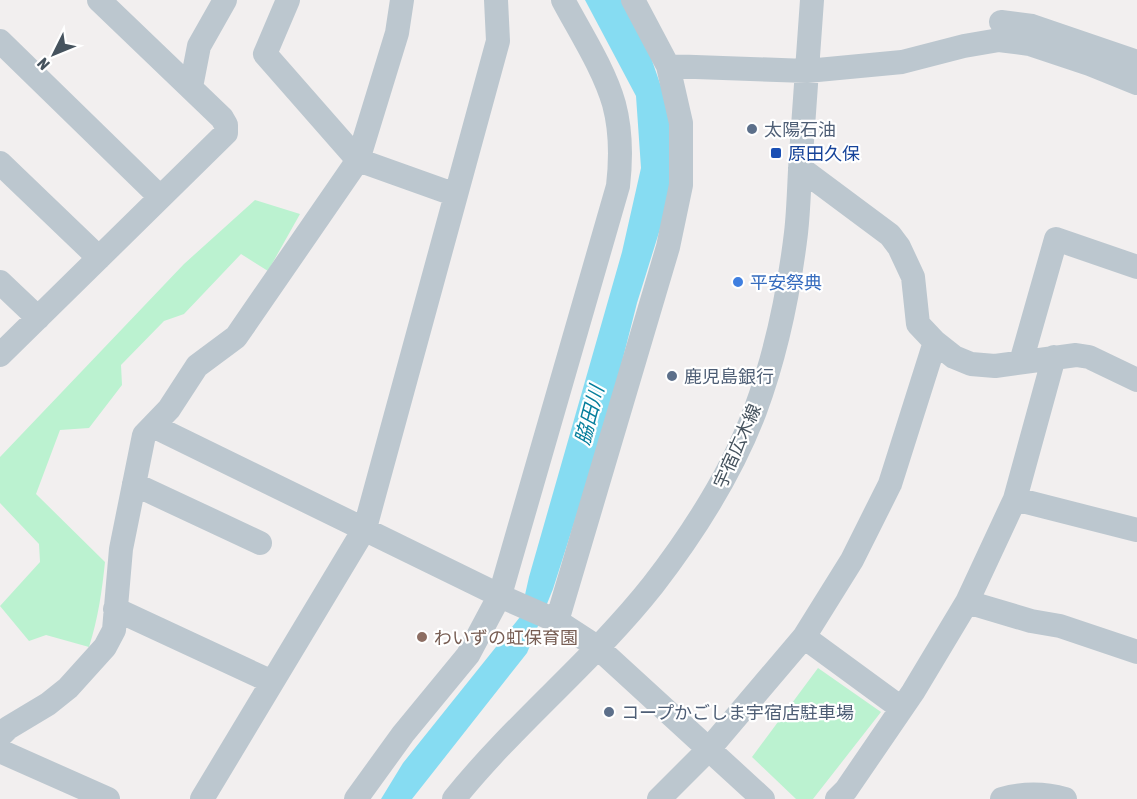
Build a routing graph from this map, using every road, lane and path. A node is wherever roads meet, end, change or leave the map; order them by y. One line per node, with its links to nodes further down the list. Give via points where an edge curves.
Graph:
1 (99, 0): 15 (street)
2 (225, 0): 15 (street, via 200,46)
3 (288, 0): 16 (street, via 265,54)
4 (402, 0): 16 (street, via 397,33)
5 (496, 0): 19 (street, via 498,41)
6 (563, 0): 36 (street, via 612,99 620,170)
7 (633, 0): 12 (street)
8 (812, 0): 13 (street, 宇宿広木線)
9 (1001, 21): 11 (street, via 1032,26); 13 (street, via 964,46 902,62); 14 (street, via 1030,44)
10 (0, 41): 20 (street)
11 (1137, 62)
12 (668, 66): 13 (street); 39 (street, via 681,123 677,213)
13 (807, 71): 18 (street, 宇宿広木線)
14 (1137, 83)
15 (190, 87): 20 (street, via 222,118 226,133)
16 (358, 160): 19 (street); 30 (street, via 236,337 197,366)
17 (0, 163): 21 (street)
18 (800, 168): 25 (street, via 890,235 913,277 918,324); 41 (street, 宇宿広木線, via 796,233 783,304 754,412 709,506 685,542)
19 (456, 195): 33 (street)
20 (160, 197): 21 (street)
21 (99, 258): 24 (street)
22 (1137, 267): 28 (street, via 1056,239)
23 (0, 282): 24 (street)
24 (38, 318): 26 (street)
25 (935, 342): 28 (street, via 971,364); 40 (street, via 890,484 852,560)
26 (0, 355)
27 (1054, 357): 28 (street); 29 (street, via 1089,357); 32 (street)
28 (1021, 362)
29 (1137, 381)
30 (153, 426): 31 (street, via 144,435); 33 (street)
31 (134, 484): 35 (street); 38 (street, via 121,549)
32 (1015, 500): 34 (street); 37 (street)
33 (365, 528): 36 (street); 43 (street)
34 (1137, 530)
35 (260, 543)
36 (505, 597): 39 (street); 50 (street, via 468,655)
37 (968, 602): 42 (street, via 1060,626); 44 (street)
38 (115, 609): 43 (street); 45 (street, via 114,630 89,665 48,704)
39 (553, 619): 41 (street)
40 (804, 637): 44 (street); 46 (street)
41 (597, 647): 46 (street); 51 (street, 宇宿広木線)
42 (1137, 652)
43 (272, 682): 49 (street)
44 (900, 708): 54 (street)
45 (0, 736)
46 (709, 748): 52 (street); 53 (street)
47 (0, 750): 48 (street)
48 (108, 799)
49 (202, 799)
50 (356, 799)
51 (453, 799)
52 (659, 799)
53 (763, 799)
54 (837, 799)
55 (1002, 799): 56 (street, via 1029,794)
56 (1065, 799)

